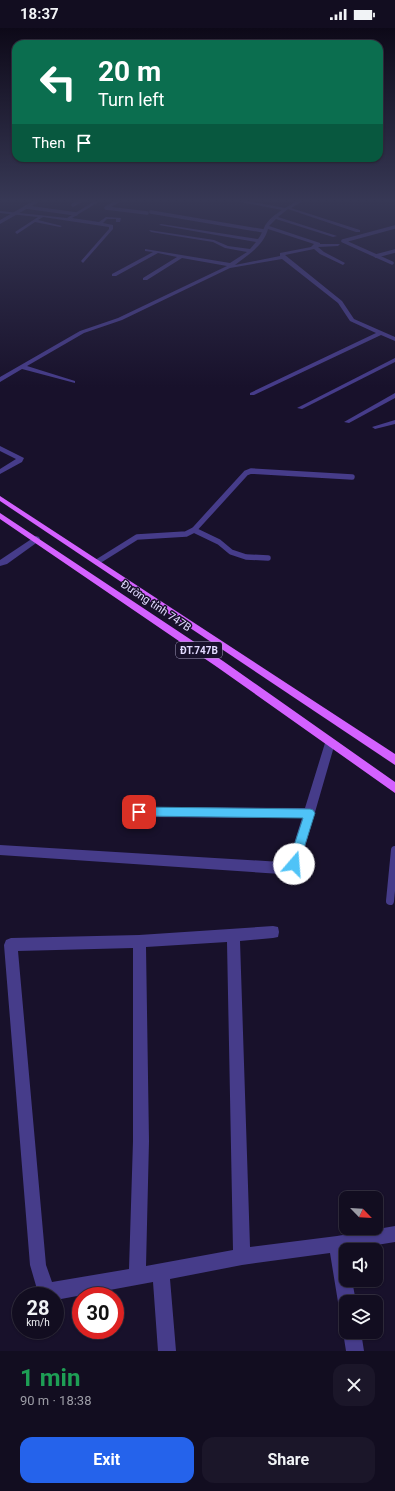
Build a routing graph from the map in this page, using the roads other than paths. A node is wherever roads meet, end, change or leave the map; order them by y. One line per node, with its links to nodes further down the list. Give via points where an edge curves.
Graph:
1 (137, 263): 8 (street)
2 (171, 263): 9 (street)
3 (214, 263): 7 (street)
4 (234, 263): 7 (street)
5 (251, 263): 7 (street)
6 (290, 263): 10 (street, via 340,302 352,320)
7 (229, 266): 13 (street, via 120,319 82,332)
8 (114, 275)
9 (144, 279)
10 (382, 333): 11 (street); 16 (street)
11 (394, 338)
12 (395, 360): 18 (street)
13 (22, 368): 14 (street); 15 (street)
14 (0, 380)
15 (73, 382)
16 (252, 394)
17 (395, 395): 19 (street)
18 (300, 408)
19 (347, 422)
20 (395, 422): 21 (street)
21 (375, 428)
22 (0, 448): 23 (street, via 20,458)
23 (0, 472)
24 (352, 477): 27 (lane, via 251,471 242,477)
25 (0, 498): 30 (main road, Đường tỉnh 747B / ĐT.747B)
26 (0, 515): 28 (main road, Đường tỉnh 747B / ĐT.747B)
27 (194, 530): 29 (lane, via 219,542 231,552 246,557); 30 (lane, via 186,534 137,537)
28 (36, 539): 31 (street); 33 (main road, Đường tỉnh 747B / ĐT.747B)
29 (268, 558)
30 (97, 562): 32 (main road, Đường tỉnh 747B / ĐT.747B)
31 (0, 563)
32 (209, 636): 33 (main road); 35 (main road, Đường tỉnh 747B / ĐT.747B)
33 (194, 647): 34 (main road, Đường tỉnh 747B / ĐT.747B)
34 (330, 743): 36 (main road, Đường tỉnh 747B / ĐT.747B); 38 (street)
35 (395, 760)
36 (395, 788)
37 (139, 812): 38 (street)
38 (310, 813): 39 (street, via 294,864 281,868)
39 (0, 850)
40 (395, 850): 41 (lane)
41 (390, 901)
42 (274, 932): 43 (street)
43 (233, 935): 44 (street); 47 (street)
44 (139, 941): 49 (street, via 141,1141); 49 (street, via 11,945 38,1265 46,1291)
45 (395, 1234): 46 (street)
46 (338, 1244): 47 (street); 50 (street)
47 (242, 1257): 48 (street)
48 (161, 1271): 49 (street); 52 (street)
49 (137, 1276)
50 (346, 1295)
51 (353, 1339): 53 (street)
52 (167, 1351)
53 (355, 1351)

